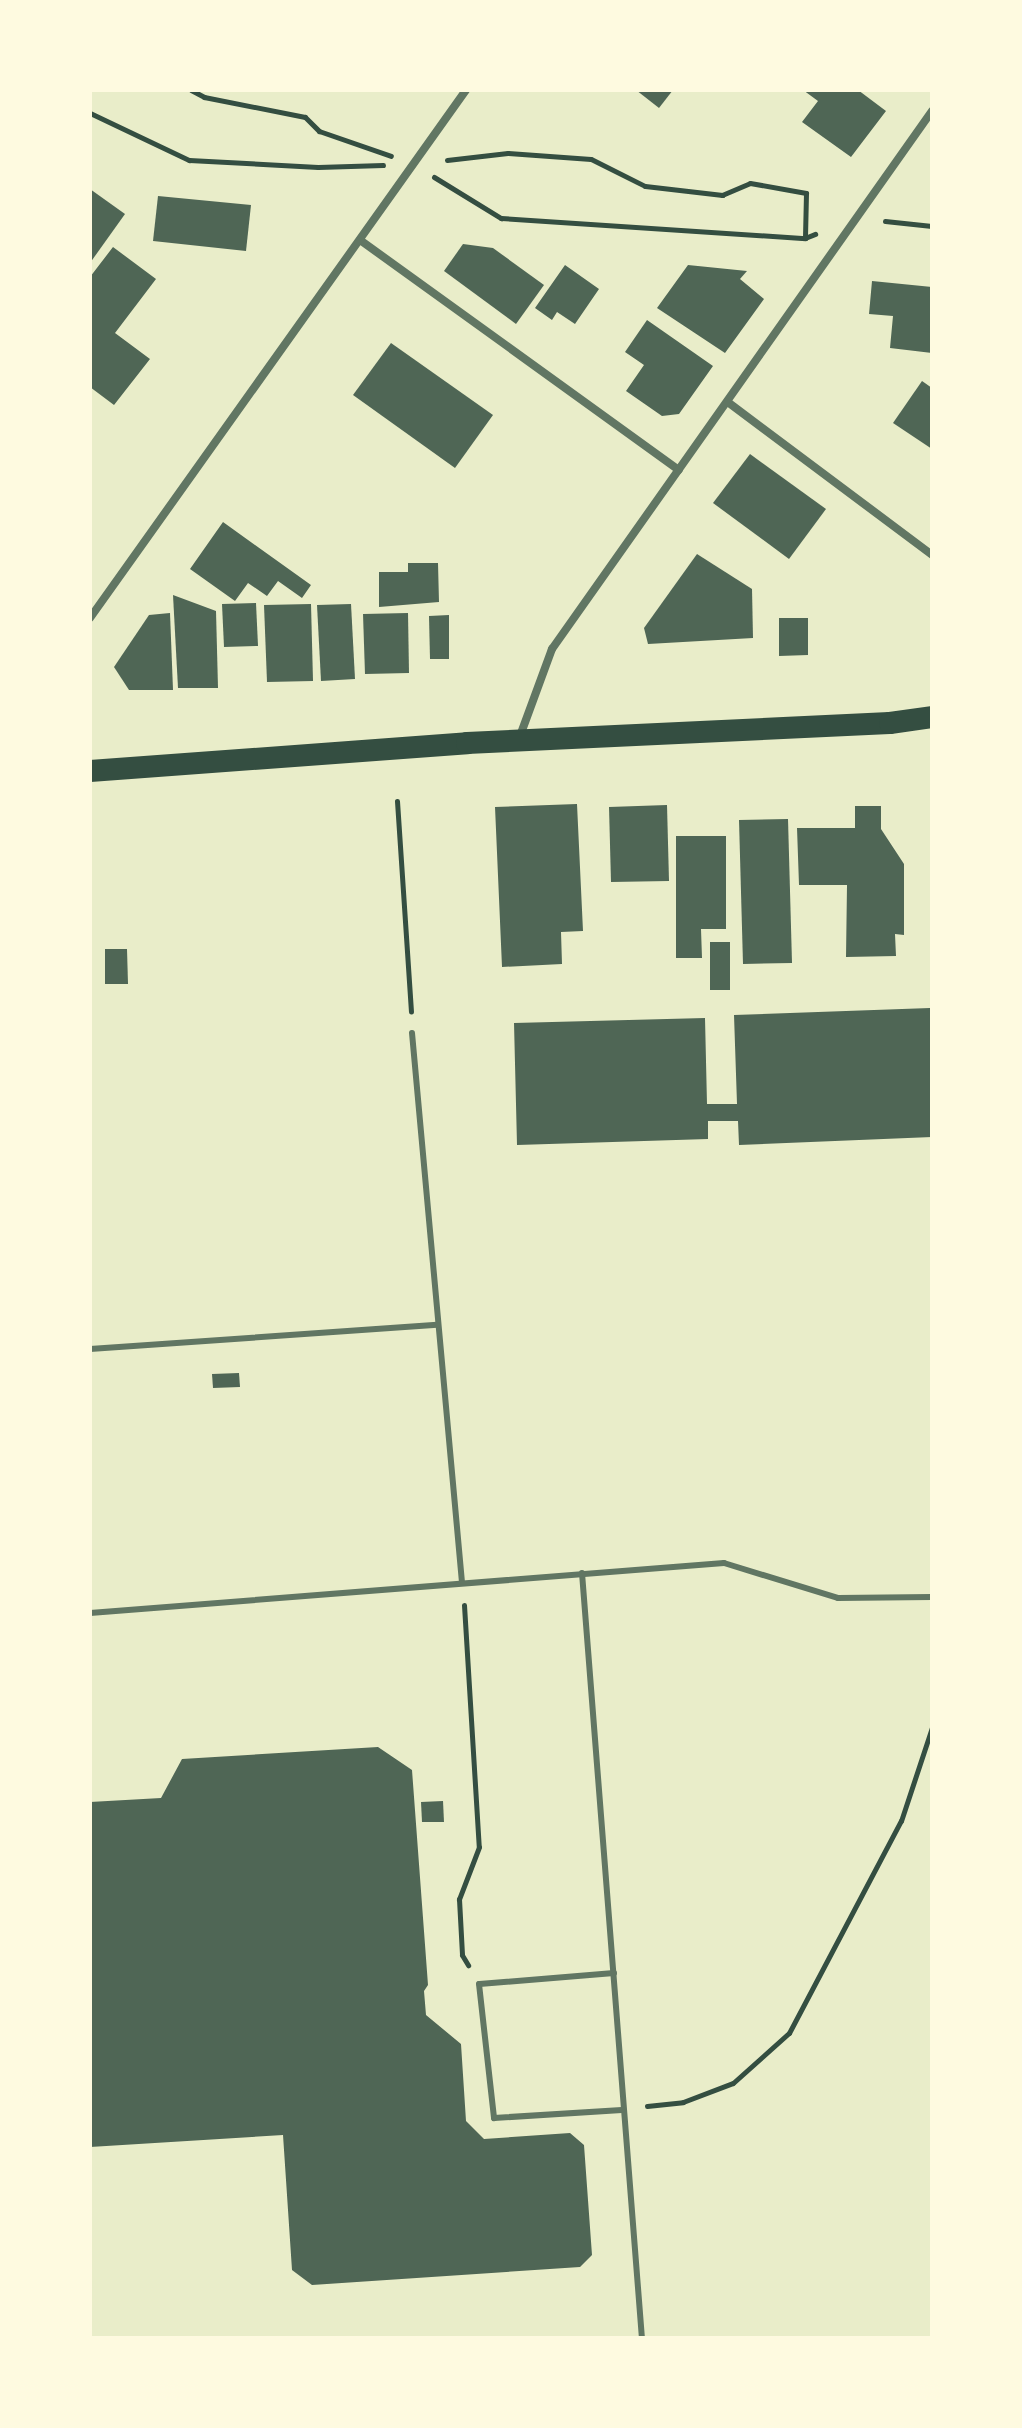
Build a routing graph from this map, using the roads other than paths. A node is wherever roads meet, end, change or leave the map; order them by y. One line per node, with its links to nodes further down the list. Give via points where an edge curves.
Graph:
1 (466, 90): 3 (street)
2 (932, 111): 4 (street)
3 (360, 240): 5 (street); 7 (street)
4 (729, 403): 5 (street); 6 (street)
5 (679, 470): 9 (street, via 552,649)
6 (932, 555)
7 (90, 618)
8 (932, 717): 9 (highway)
9 (519, 740): 10 (highway)
10 (90, 771)
11 (412, 1033): 12 (lane)
12 (437, 1325): 13 (lane); 15 (lane)
13 (90, 1349)
14 (582, 1573): 15 (lane); 16 (lane, via 724,1563 838,1598); 18 (lane)
15 (462, 1582): 17 (lane)
16 (932, 1597)
17 (90, 1613)
18 (614, 1973): 19 (lane); 19 (lane, via 479,1984 494,2118)
19 (622, 2110): 20 (lane)
20 (642, 2338)

